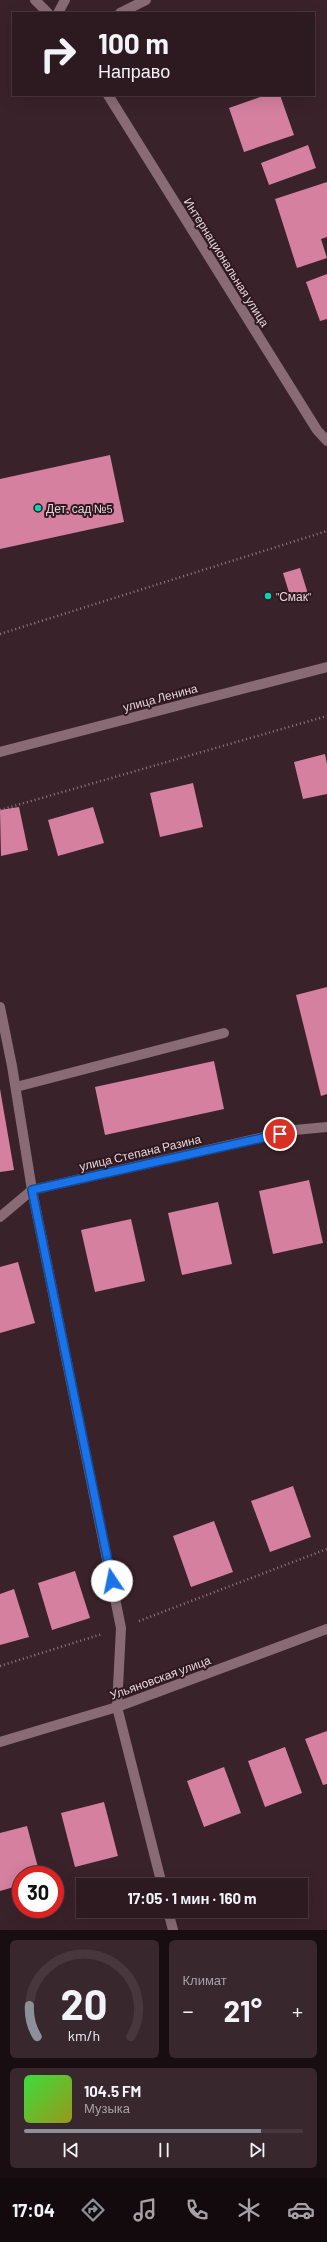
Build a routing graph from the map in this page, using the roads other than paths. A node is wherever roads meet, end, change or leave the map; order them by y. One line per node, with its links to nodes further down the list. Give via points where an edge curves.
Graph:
1 (36, 0): 4 (street)
2 (65, 0): 5 (street)
3 (146, 0): 6 (street)
4 (47, 12)
5 (59, 12)
6 (122, 12)
7 (109, 96): 8 (street, Интернациональная улица, via 317,430)
8 (327, 441)
9 (327, 667): 10 (street, улица Ленина)
10 (0, 752)
11 (0, 1008): 13 (street)
12 (224, 1032): 13 (street)
13 (16, 1087): 15 (street)
14 (327, 1127): 15 (street, улица Степана Разина, via 295,1130)
15 (32, 1190): 16 (street, улица Степана Разина); 18 (street, via 121,1628)
16 (0, 1217)
17 (327, 1629): 18 (street, Ульяновская улица)
18 (117, 1708): 19 (street, Ульяновская улица); 20 (street)
19 (0, 1742)
20 (160, 1878)
21 (170, 1918): 22 (street)
22 (173, 1930)

